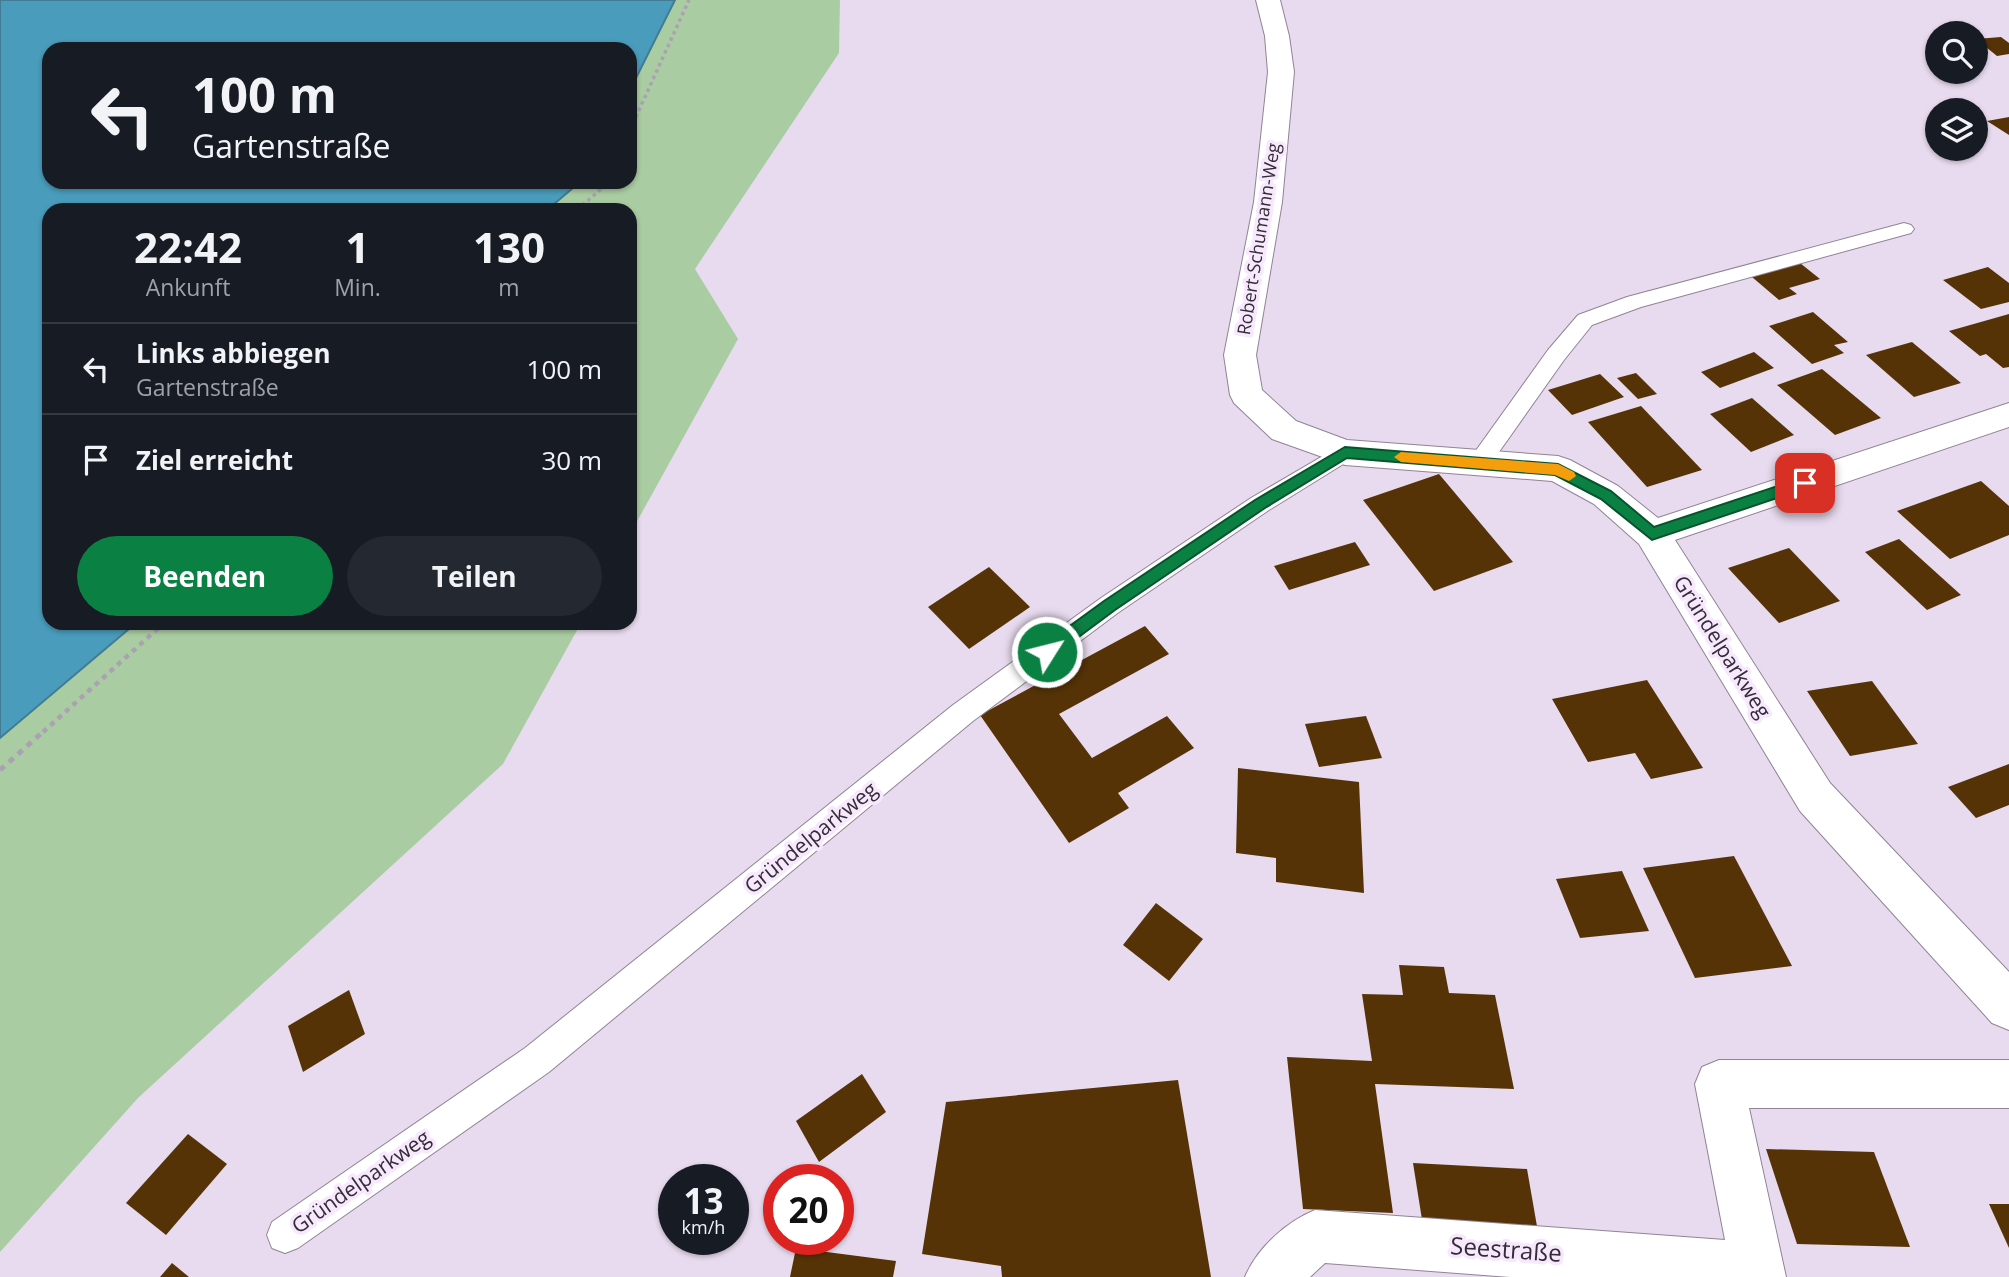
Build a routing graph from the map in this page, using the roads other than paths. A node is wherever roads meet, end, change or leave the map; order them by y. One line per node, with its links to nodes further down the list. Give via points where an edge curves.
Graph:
1 (1268, 0): 3 (street, Robert-Schumann-Weg, via 1281,72 1268,202 1240,355)
2 (1904, 229): 6 (lane, via 1634,302 1586,320)
3 (1246, 395): 5 (street, Gründelparkweg, via 1284,430)
4 (2009, 415): 7 (street)
5 (1345, 452): 6 (street, Gründelparkweg); 10 (lane, Gründelparkweg, via 1110,605 997,688 537,1060)
6 (1479, 463): 7 (street, Gründelparkweg, via 1558,470 1606,495)
7 (1652, 534): 8 (street, Gründelparkweg, via 1815,797)
8 (2009, 1006)
9 (2009, 1084): 11 (street, Seestraße, via 1719,1084)
10 (285, 1235)
11 (1758, 1273): 12 (street, Seestraße, via 1315,1236)
12 (1272, 1277)

